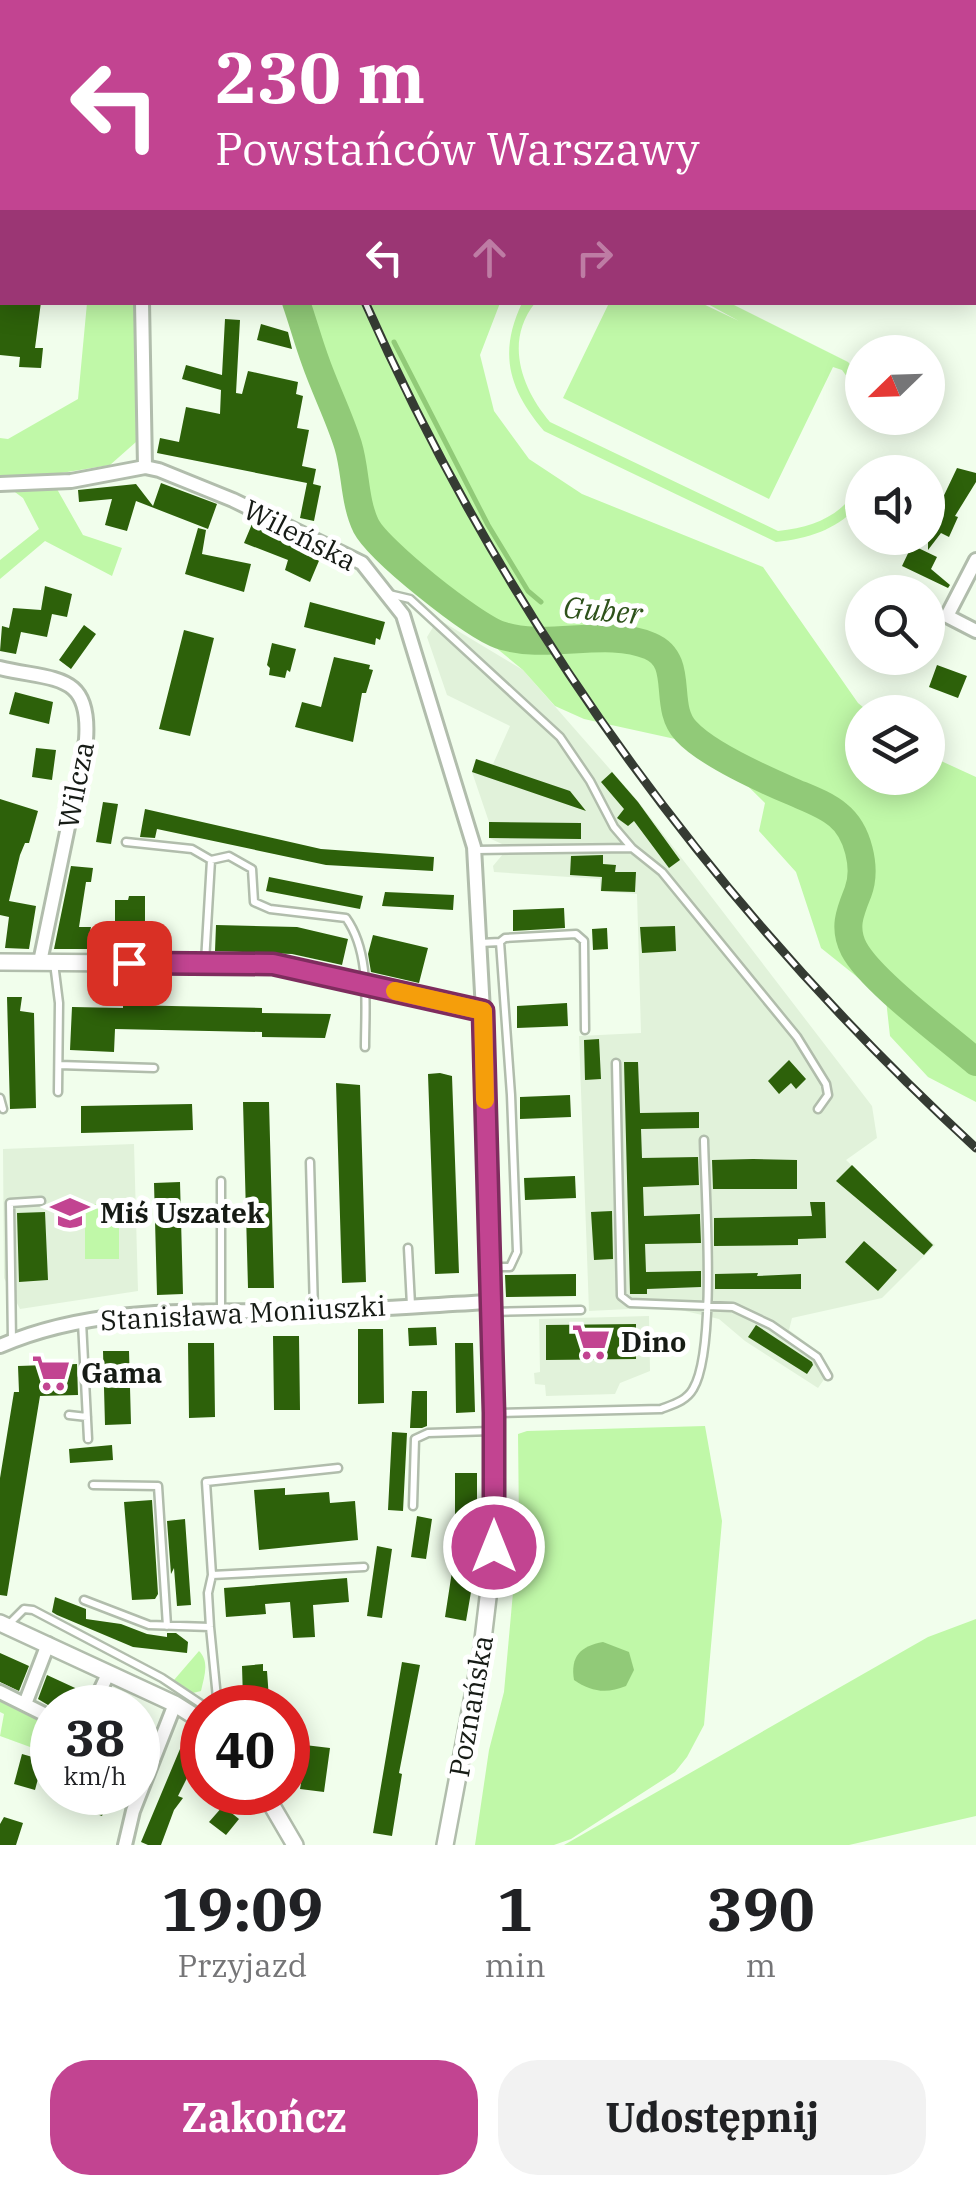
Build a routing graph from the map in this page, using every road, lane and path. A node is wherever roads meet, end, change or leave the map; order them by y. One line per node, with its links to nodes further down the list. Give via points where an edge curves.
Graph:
1 (142, 305): 2 (street)
2 (145, 467): 3 (street, Wileńska, via 71,481); 5 (street, Wileńska, via 234,500 362,563)
3 (0, 484)
4 (976, 560): 6 (street, via 947,616)
5 (388, 593): 9 (street, Wileńska, via 403,616); 10 (lane, via 410,600 560,737)
6 (976, 631)
7 (0, 668): 15 (street, Wilcza, via 64,683 81,692 88,711)
8 (126, 842): 11 (lane, via 192,849)
9 (474, 848): 10 (lane); 13 (street, Poznańska)
10 (632, 848): 27 (lane, via 662,872 797,1037 826,1084 828,1095)
11 (211, 860): 16 (lane); 17 (lane, via 229,856 252,869 254,902 270,909 346,918 358,934)
12 (500, 942): 13 (lane); 19 (lane, via 576,934 584,941); 33 (lane, via 517,1252 510,1266)
13 (479, 943): 18 (street, Poznańska)
14 (0, 962): 15 (street)
15 (47, 962): 16 (street); 22 (lane, via 58,1003)
16 (205, 964): 17 (street, via 273,964)
17 (364, 984): 18 (street); 20 (lane)
18 (483, 1011): 33 (street, Poznańska)
19 (585, 1030)
20 (365, 1047)
21 (616, 1063): 35 (lane, via 621,1296 630,1303)
22 (58, 1066): 23 (lane); 24 (lane)
23 (154, 1068)
24 (58, 1092)
25 (0, 1098): 26 (lane)
26 (3, 1108)
27 (818, 1108)
28 (704, 1140): 35 (lane)
29 (310, 1162): 38 (lane)
30 (221, 1181): 39 (lane)
31 (40, 1201): 41 (lane, via 10,1203)
32 (408, 1248): 34 (lane)
33 (489, 1267): 36 (street, Poznańska)
34 (411, 1305): 36 (street, Stanisława Moniuszki); 38 (street, Stanisława Moniuszki)
35 (707, 1306): 42 (lane, via 733,1307 771,1326 817,1357); 43 (lane, via 703,1361 686,1400 662,1409)
36 (490, 1307): 37 (lane); 43 (street, Poznańska)
37 (581, 1310)
38 (314, 1311): 39 (street, Stanisława Moniuszki)
39 (221, 1312): 40 (street, Stanisława Moniuszki)
40 (82, 1321): 41 (street, Stanisława Moniuszki); 45 (lane)
41 (6, 1343)
42 (828, 1376)
43 (494, 1413): 46 (street, Poznańska)
44 (69, 1415): 45 (lane)
45 (86, 1417): 47 (lane)
46 (494, 1431): 50 (lane, via 416,1439); 70 (street, Poznańska, via 489,1598)
47 (88, 1440)
48 (338, 1468): 52 (lane, via 206,1482)
49 (93, 1485): 55 (lane, via 158,1486)
50 (413, 1506)
51 (364, 1567): 52 (lane)
52 (212, 1575): 56 (lane)
53 (84, 1600): 55 (lane)
54 (4, 1624): 57 (street); 61 (lane, via 33,1610)
55 (167, 1626): 56 (lane)
56 (210, 1627): 60 (lane)
57 (48, 1644): 58 (street); 63 (street)
58 (108, 1674): 59 (street); 64 (street)
59 (103, 1685)
60 (216, 1685)
61 (180, 1690)
62 (0, 1692): 63 (street)
63 (24, 1704): 65 (street)
64 (175, 1704): 66 (street); 68 (street, via 132,1811)
65 (30, 1707)
66 (180, 1707)
67 (277, 1815): 69 (street)
68 (126, 1845)
69 (295, 1845)
70 (445, 1845)

